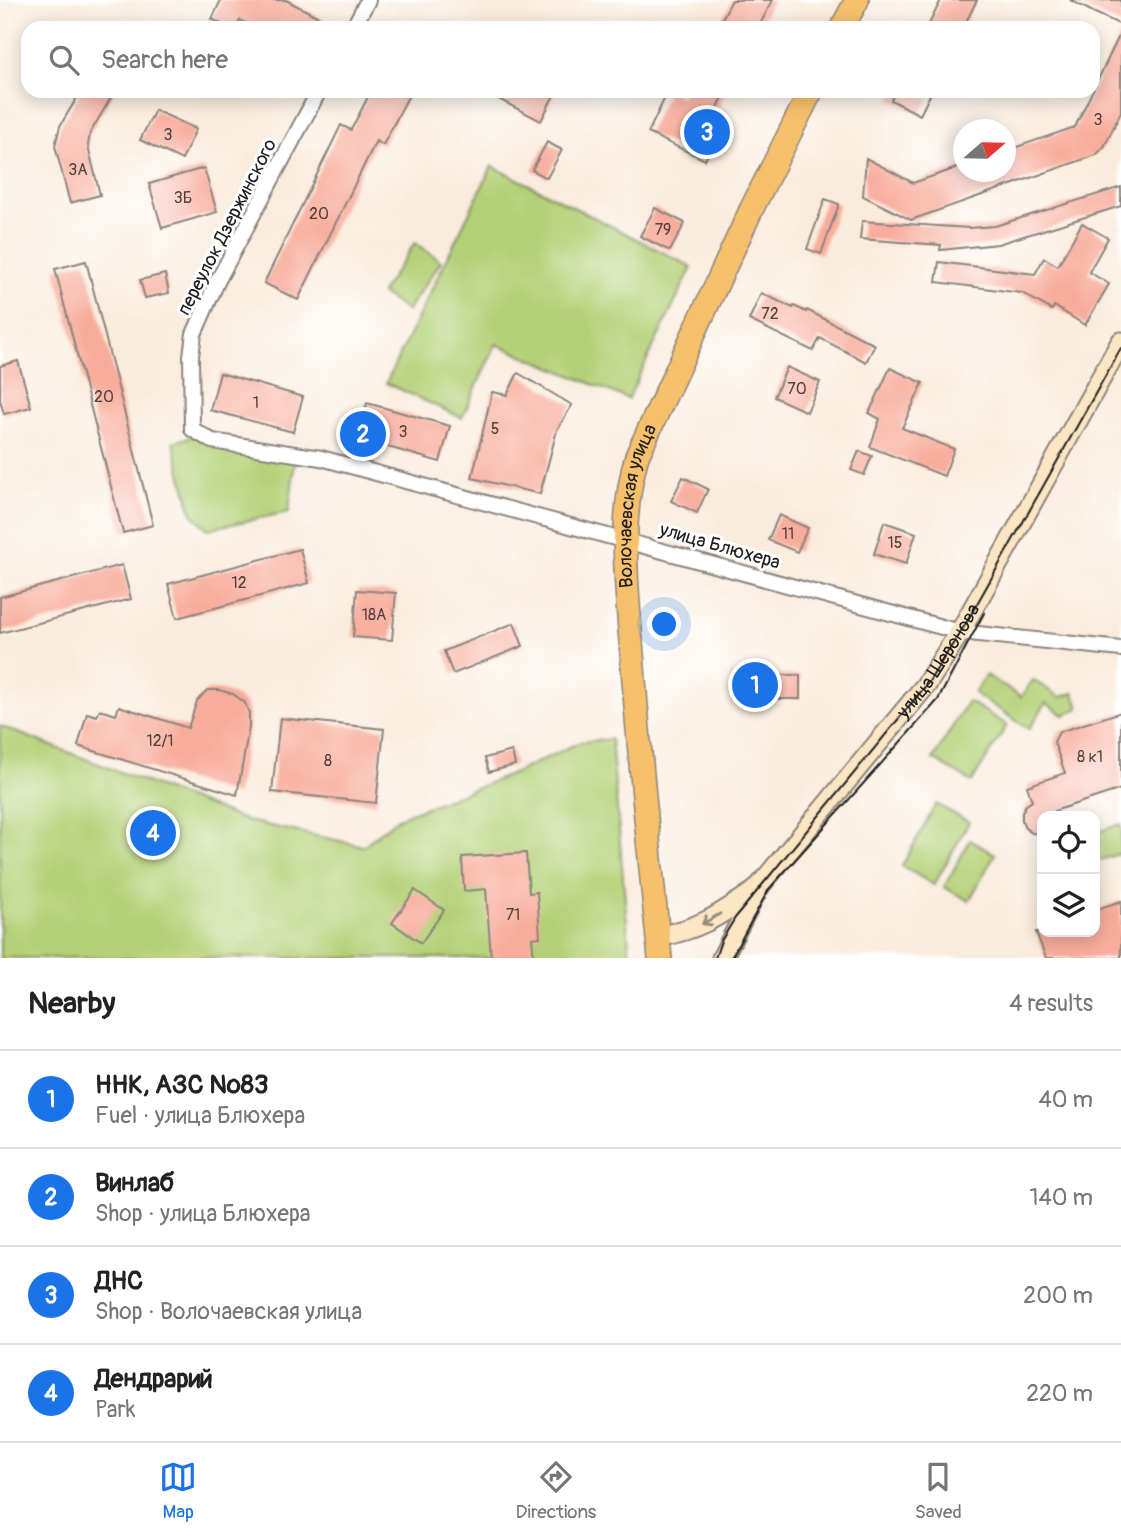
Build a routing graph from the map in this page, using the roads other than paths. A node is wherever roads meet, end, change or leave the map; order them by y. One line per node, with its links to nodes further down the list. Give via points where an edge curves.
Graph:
1 (856, 0): 4 (main road)
2 (365, 1): 3 (street)
3 (356, 21)
4 (846, 21)
5 (315, 98): 8 (street, переулок Дзержинского, via 194,334)
6 (807, 98): 9 (main road, Волочаевская улица, via 637,456)
7 (1121, 342): 10 (main road, улица Шеронова)
8 (192, 429): 9 (street, улица Блюхера, via 212,441 321,458)
9 (624, 539): 10 (street, улица Блюхера); 13 (main road, Волочаевская улица)
10 (960, 632): 11 (street, улица Блюхера); 12 (main road, улица Шеронова, via 926,685)
11 (1121, 649)
12 (758, 888): 13 (main road, one-way to 13, via 709,922); 14 (main road, улица Шеронова)
13 (659, 948)
14 (722, 958)

